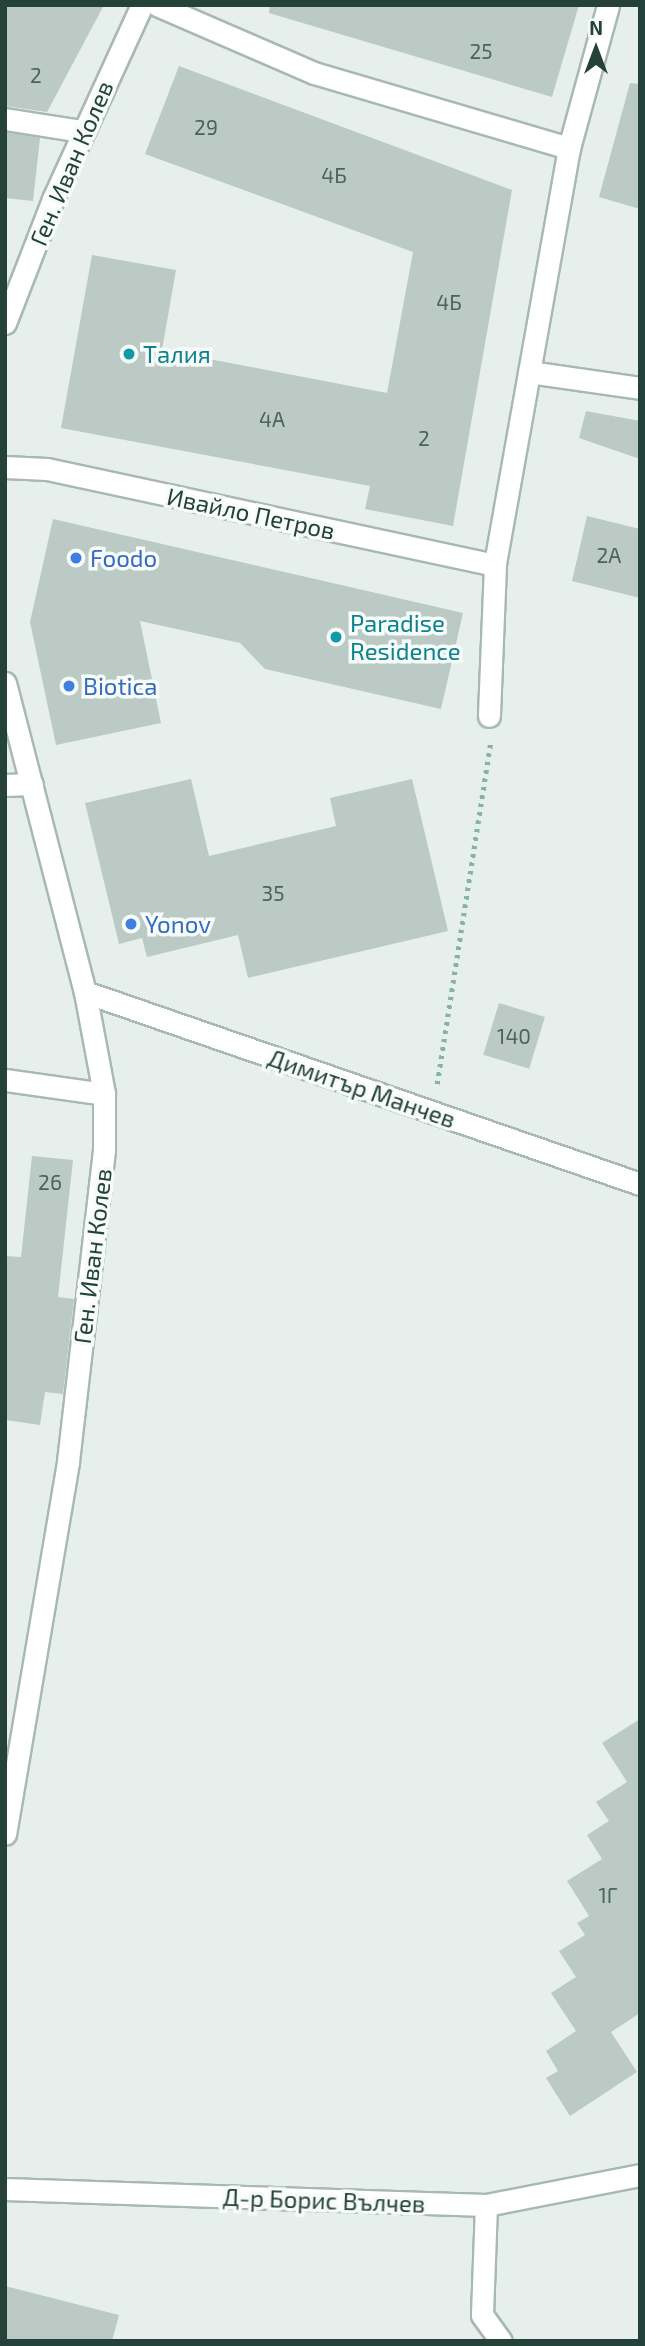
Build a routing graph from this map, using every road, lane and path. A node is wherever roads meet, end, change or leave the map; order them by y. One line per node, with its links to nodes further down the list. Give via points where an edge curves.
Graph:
1 (142, 5): 5 (street, Ген. Иван Колев)
2 (157, 5): 6 (street, via 314,73)
3 (608, 5): 6 (street)
4 (5, 119): 5 (street)
5 (82, 131): 7 (street, Ген. Иван Колев)
6 (569, 148): 8 (street)
7 (5, 323)
8 (529, 372): 9 (street); 11 (street)
9 (640, 388)
10 (5, 467): 11 (street, Ивайло Петров, via 47,469)
11 (495, 565): 13 (street)
12 (5, 683): 14 (street, Ген. Иван Колев)
13 (489, 716): 19 (path, via 486,789)
14 (32, 784): 15 (street); 16 (street, Ген. Иван Колев)
15 (5, 785)
16 (85, 992): 18 (street, Ген. Иван Колев); 19 (street, Димитър Манчев)
17 (5, 1080): 18 (street)
18 (104, 1094): 21 (street, Ген. Иван Колев, via 104,1150 68,1462)
19 (432, 1113): 20 (street, Димитър Манчев)
20 (640, 1184)
21 (5, 1834)
22 (640, 2175): 24 (street, Д-р Борис Вълчев)
23 (5, 2189): 24 (street, Д-р Борис Вълчев)
24 (486, 2205): 25 (street, via 482,2315)
25 (501, 2341)

